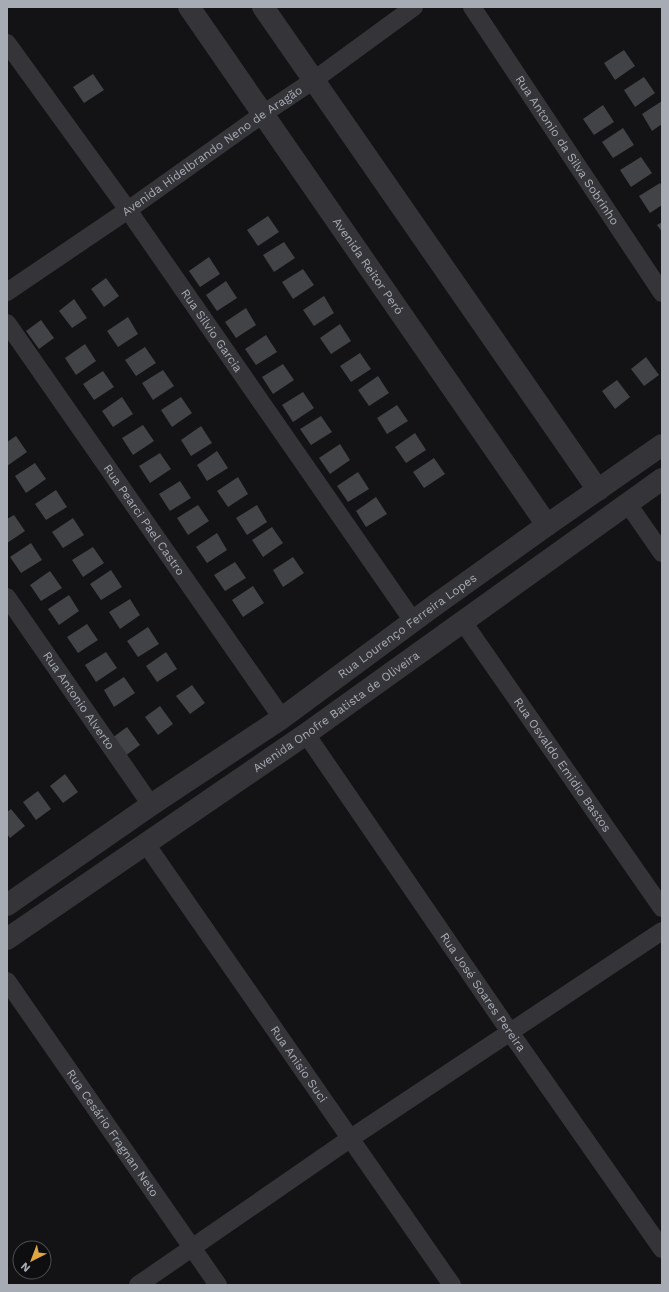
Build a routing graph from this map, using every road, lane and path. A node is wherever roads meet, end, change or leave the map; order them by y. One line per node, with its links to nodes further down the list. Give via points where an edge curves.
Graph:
1 (189, 7): 7 (street, Avenida Reitor Peró)
2 (263, 7): 6 (street)
3 (414, 7): 6 (street, Avenida Hidelbrando Neno de Aragão)
4 (472, 7): 10 (street, Rua Antonio da Silva Sobrinho)
5 (7, 43): 8 (street, Rua Silvio Garcia)
6 (314, 80): 7 (street, Avenida Hidelbrando Neno de Aragão); 14 (street)
7 (263, 114): 8 (street, Avenida Hidelbrando Neno de Aragão); 16 (street, Avenida Reitor Peró)
8 (128, 210): 9 (street, Avenida Hidelbrando Neno de Aragão); 19 (street, Rua Silvio Garcia)
9 (7, 292)
10 (662, 294)
11 (7, 323): 21 (street, Rua Pearci Pael Castro)
12 (662, 445): 14 (street, Rua Lourenço Ferreira Lopes)
13 (662, 480): 15 (street, Avenida Onofre Batista de Oliveira)
14 (598, 490): 16 (street, Rua Lourenço Ferreira Lopes)
15 (628, 504): 17 (street); 20 (street, Avenida Onofre Batista de Oliveira)
16 (547, 525): 19 (street, Rua Lourenço Ferreira Lopes)
17 (662, 553)
18 (7, 597): 23 (street, Rua Antonio Alverto)
19 (413, 621): 21 (street, Rua Lourenço Ferreira Lopes)
20 (462, 622): 22 (street, Avenida Onofre Batista de Oliveira); 26 (street, Rua Osvaldo Emidio Bastos)
21 (282, 718): 23 (street, Rua Lourenço Ferreira Lopes)
22 (306, 734): 24 (street, Avenida Onofre Batista de Oliveira); 30 (street, Rua José Soares Pereira)
23 (151, 805): 25 (street, Rua Lourenço Ferreira Lopes)
24 (146, 844): 28 (street, Avenida Onofre Batista de Oliveira); 31 (street, Rua Anisio Suci)
25 (7, 905)
26 (662, 908)
27 (662, 931): 30 (street)
28 (7, 939)
29 (7, 981): 32 (street, Rua Cesário Fragnan Neto)
30 (510, 1032): 31 (street); 33 (street, Rua José Soares Pereira)
31 (351, 1138): 32 (street); 36 (street, Rua Anisio Suci)
32 (192, 1248): 34 (street); 35 (street, Rua Cesário Fragnan Neto)
33 (662, 1249)
34 (138, 1285)
35 (218, 1285)
36 (452, 1285)

